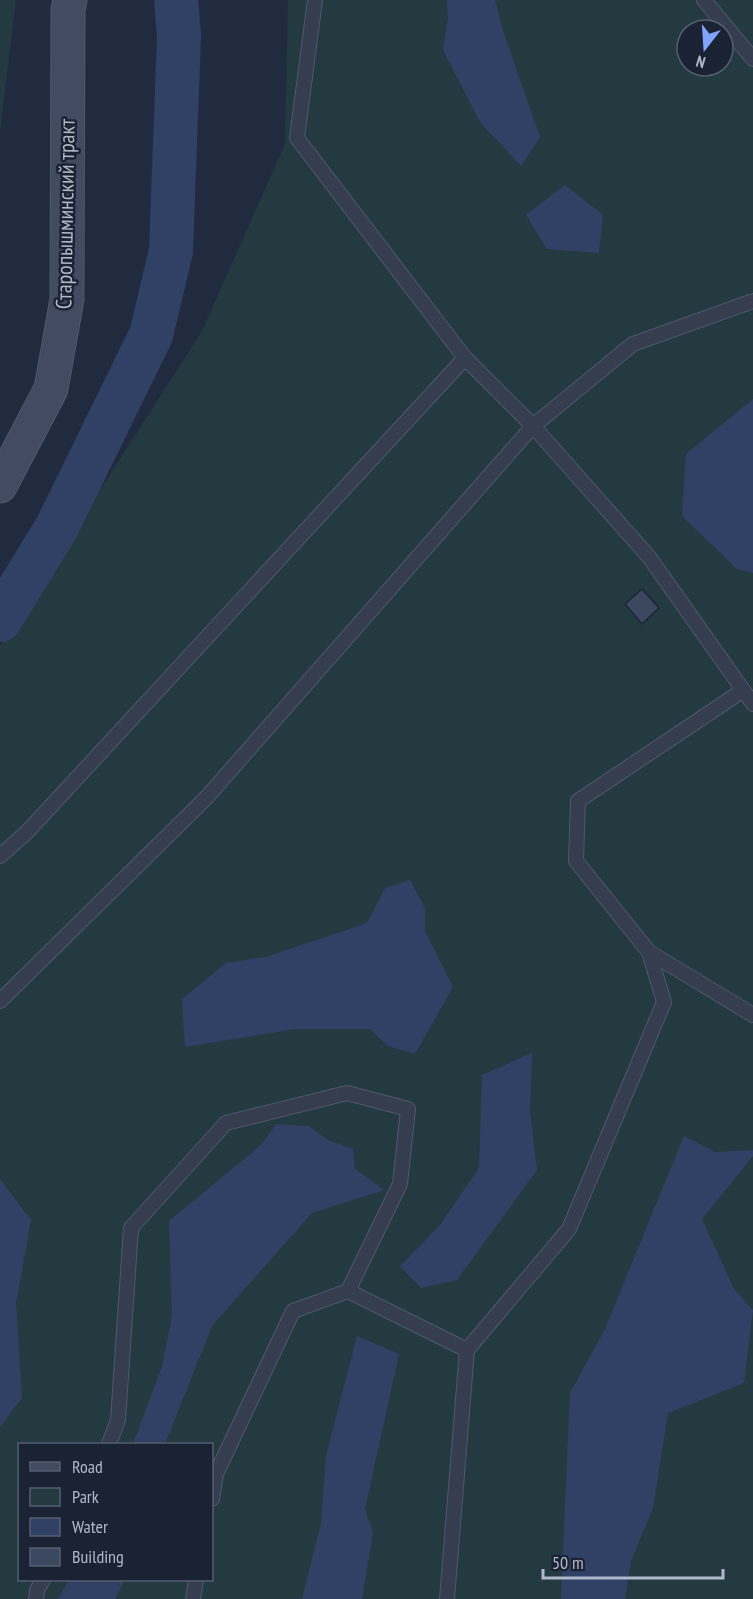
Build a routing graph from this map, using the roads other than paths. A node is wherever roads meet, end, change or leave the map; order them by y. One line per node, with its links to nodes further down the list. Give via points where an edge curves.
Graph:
1 (70, 0): 8 (street, Старопышминский тракт, via 67,299 51,389)
2 (315, 0): 6 (lane, via 297,138)
3 (704, 0): 4 (lane)
4 (753, 59)
5 (753, 301): 7 (lane, via 633,344)
6 (465, 358): 7 (lane); 11 (lane, via 27,832)
7 (532, 426): 9 (lane, via 649,557); 13 (lane, via 206,798)
8 (0, 486)
9 (742, 691): 10 (lane); 12 (lane, via 578,801 576,861)
10 (753, 704)
11 (0, 856)
12 (650, 952): 14 (lane); 16 (lane, via 664,1002 570,1229)
13 (0, 1001)
14 (753, 1016)
15 (348, 1291): 16 (lane); 17 (lane, via 400,1184 408,1108 347,1093 226,1123 131,1228 118,1419); 18 (lane, via 293,1311 216,1474)
16 (467, 1350): 23 (lane)
17 (109, 1443)
18 (213, 1492)
19 (42, 1581): 21 (lane)
20 (196, 1581): 22 (lane)
21 (36, 1599)
22 (193, 1599)
23 (447, 1599)

